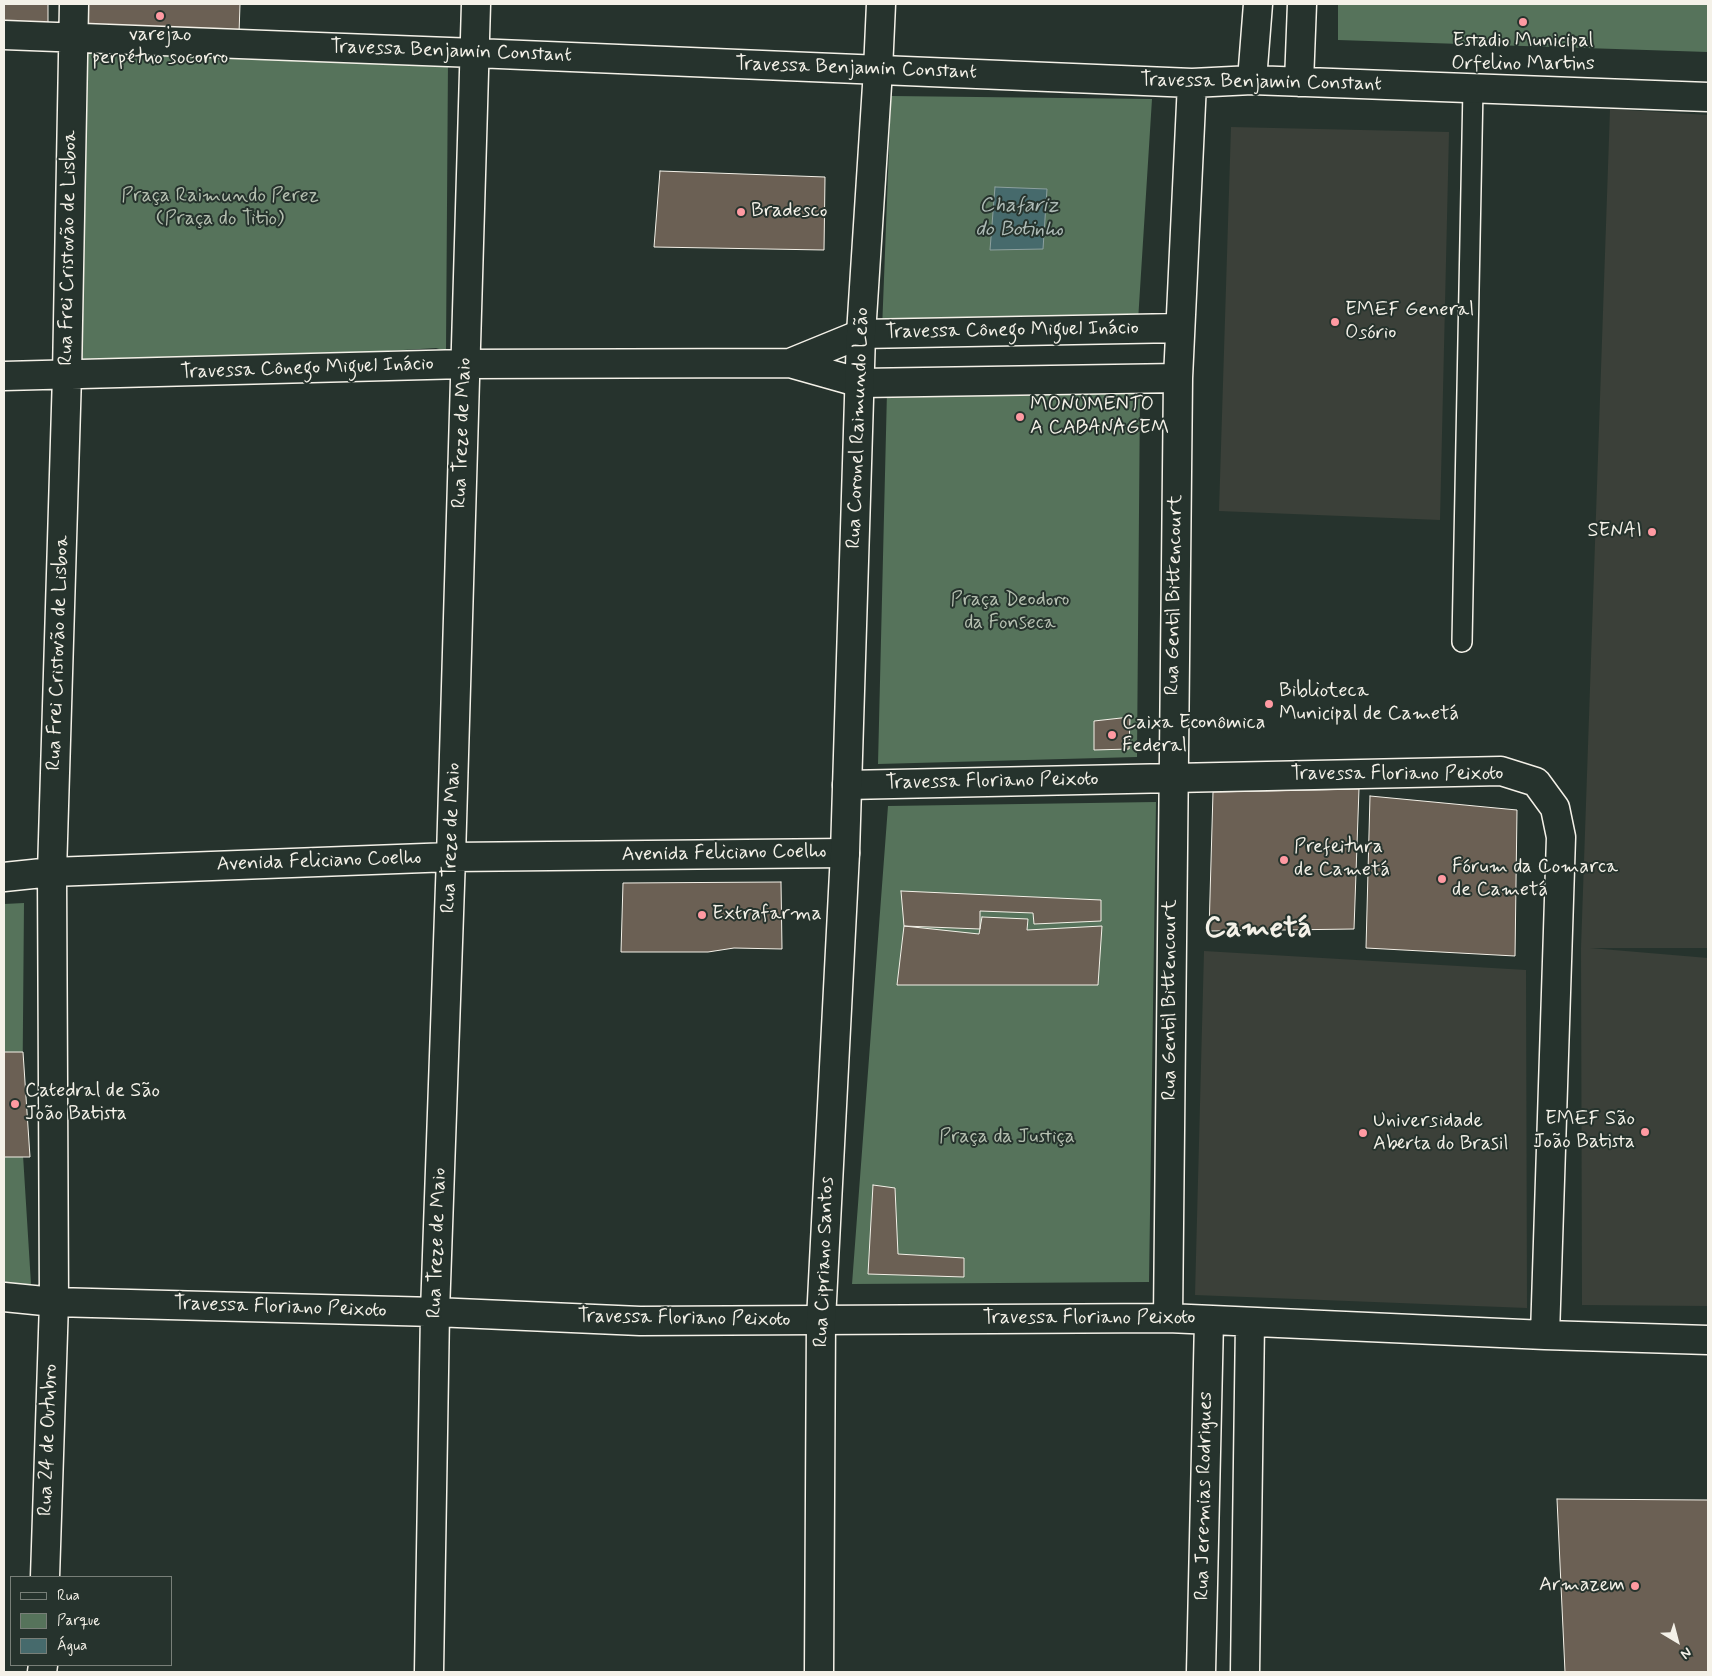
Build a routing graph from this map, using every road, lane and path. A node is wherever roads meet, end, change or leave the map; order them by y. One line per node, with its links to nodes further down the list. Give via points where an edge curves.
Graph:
1 (74, 4): 7 (street, Rua Frei Cristovão de Lisboa)
2 (476, 4): 8 (street, Rua Treze de Maio)
3 (881, 4): 9 (street, Rua Coronel Raimundo Leão)
4 (1258, 4): 10 (street)
5 (1302, 4): 11 (street)
6 (4, 35): 7 (street, Travessa Benjamin Constant)
7 (72, 38): 8 (street, Travessa Benjamin Constant); 19 (street, Rua Frei Cristovão de Lisboa)
8 (475, 53): 9 (street, Travessa Benjamin Constant); 18 (street, Rua Treze de Maio)
9 (878, 70): 12 (street, Travessa Benjamin Constant); 16 (street, Rua Coronel Raimundo Leão)
10 (1252, 80): 11 (street, Travessa Benjamin Constant); 12 (street, Travessa Benjamin Constant)
11 (1299, 82): 13 (street, Travessa Benjamin Constant)
12 (1192, 83): 15 (street, Rua Gentil Bittencourt)
13 (1473, 88): 14 (street, Travessa Benjamin Constant); 23 (lane)
14 (1708, 97)
15 (1180, 328): 16 (street, Travessa Cônego Miguel Inácio); 21 (street, Rua Gentil Bittencourt)
16 (861, 334): 17 (street, Travessa Cônego Miguel Inácio); 22 (street, Rua Coronel Raimundo Leão)
17 (790, 363): 18 (street, Travessa Cônego Miguel Inácio); 22 (street, Travessa Cônego Miguel Inácio)
18 (465, 364): 19 (street, Travessa Cônego Miguel Inácio); 27 (street, Rua Treze de Maio)
19 (67, 375): 20 (street, Travessa Cônego Miguel Inácio); 28 (street, Rua Frei Cristovão de Lisboa)
20 (4, 376)
21 (1178, 378): 22 (street, Travessa Cônego Miguel Inácio); 24 (street, Rua Gentil Bittencourt)
22 (861, 383): 25 (street, Rua Coronel Raimundo Leão)
23 (1462, 642)
24 (1173, 778): 25 (street, Travessa Floriano Peixoto); 33 (street, Rua Gentil Bittencourt); 37 (street, Travessa Floriano Peixoto, via 1501,771 1536,782 1555,808 1561,837)
25 (847, 784): 26 (street, Rua Coronel Raimundo Leão)
26 (845, 853): 27 (street, Avenida Feliciano Coelho); 34 (street, Rua Cipriano Santos)
27 (451, 857): 28 (street, Avenida Feliciano Coelho); 32 (street, Rua Treze de Maio)
28 (52, 872): 29 (street, Avenida Feliciano Coelho); 31 (street, Rua Frei Cristovão de Lisboa)
29 (4, 877)
30 (4, 1297): 31 (street, Travessa Floriano Peixoto)
31 (54, 1302): 32 (street, Travessa Floriano Peixoto); 39 (street, Rua 24 de Outubro)
32 (435, 1312): 34 (street, Travessa Floriano Peixoto, via 640,1321); 40 (street, Rua Treze de Maio)
33 (1168, 1318): 34 (street, Travessa Floriano Peixoto); 35 (street, Travessa Floriano Peixoto)
34 (821, 1320): 41 (street, Rua Cipriano Santos)
35 (1209, 1320): 36 (street, Travessa Floriano Peixoto); 42 (street, Rua Jeremias Rodrigues)
36 (1250, 1322): 37 (street, Travessa Floriano Peixoto); 43 (street)
37 (1545, 1335): 38 (street, Travessa Floriano Peixoto)
38 (1708, 1340)
39 (45, 1576)
40 (429, 1672)
41 (819, 1672)
42 (1201, 1672)
43 (1244, 1672)

